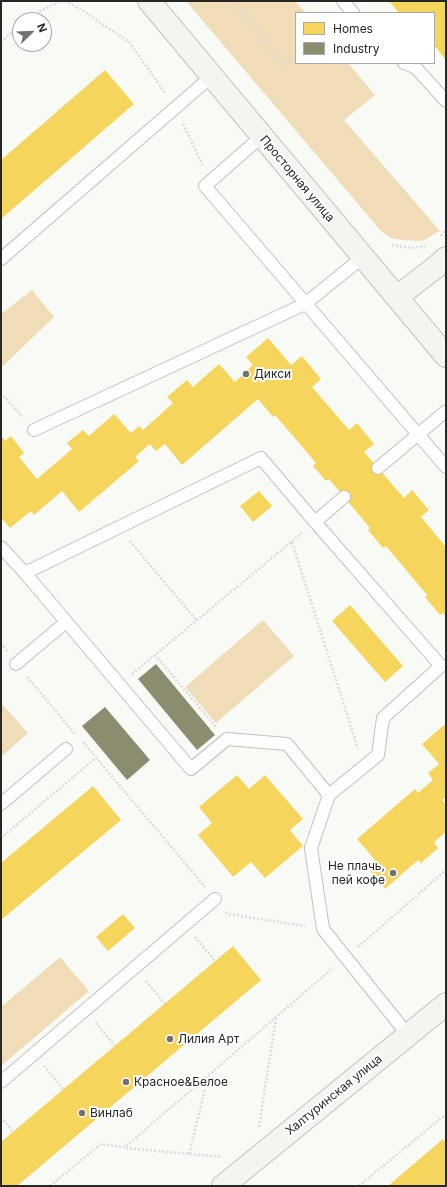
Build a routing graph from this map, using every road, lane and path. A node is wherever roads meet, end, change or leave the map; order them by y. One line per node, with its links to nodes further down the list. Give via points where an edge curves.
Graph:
1 (60, 1): 6 (path)
2 (65, 1): 14 (path, via 129,42)
3 (149, 1): 12 (main road, Просторная улица)
4 (234, 1): 10 (path, via 282,64)
5 (343, 1): 7 (lane)
6 (38, 12)
7 (352, 12)
8 (12, 32): 9 (path)
9 (1, 42)
10 (295, 59)
11 (407, 64): 13 (lane, via 415,67)
12 (212, 76): 14 (lane); 15 (main road, Просторная улица)
13 (446, 101)
14 (176, 107): 16 (path); 23 (lane)
15 (262, 136): 16 (lane); 21 (main road, Просторная улица)
16 (210, 181): 25 (lane, via 204,186)
17 (446, 230): 18 (path)
18 (438, 238)
19 (392, 245): 20 (path, via 412,248)
20 (429, 245)
21 (363, 258): 24 (main road, Просторная улица); 25 (lane)
22 (446, 258): 24 (main road)
23 (1, 259)
24 (397, 297): 26 (main road, Просторная улица)
25 (305, 304): 29 (lane); 30 (lane)
26 (445, 351)
27 (1, 393): 29 (path)
28 (446, 411): 30 (lane)
29 (34, 430)
30 (418, 435): 31 (lane); 32 (lane)
31 (446, 467)
32 (378, 468)
33 (344, 497): 34 (lane)
34 (315, 522): 35 (lane, via 261,458); 36 (path); 50 (lane, via 441,666 383,718 378,755)
35 (118, 527): 38 (lane); 39 (path)
36 (292, 542): 39 (path); 50 (path)
37 (1, 547): 38 (lane)
38 (25, 573): 40 (lane)
39 (197, 621): 42 (path)
40 (66, 622): 43 (lane); 44 (lane)
41 (1, 644): 43 (path)
42 (155, 655): 44 (path); 46 (path)
43 (16, 664): 45 (path)
44 (120, 685): 46 (lane, via 191,769)
45 (76, 734)
46 (226, 739): 51 (lane, via 287,744)
47 (81, 740): 49 (path)
48 (66, 749): 52 (lane)
49 (96, 758): 53 (path); 55 (path)
50 (364, 766): 51 (lane)
51 (329, 795): 57 (lane, via 311,848)
52 (1, 804)
53 (1, 838)
54 (446, 870): 58 (path)
55 (215, 899): 56 (lane); 57 (path, via 228,914)
56 (184, 925): 59 (path); 60 (lane)
57 (323, 929): 58 (lane)
58 (346, 957): 64 (path); 65 (lane)
59 (215, 961)
60 (135, 968): 61 (path); 63 (lane)
61 (165, 1004)
62 (446, 1004): 65 (main road, Халтуринская улица)
63 (85, 1010): 66 (path); 67 (lane)
64 (276, 1017): 68 (path); 74 (path)
65 (408, 1035): 79 (main road, Халтуринская улица)
66 (115, 1046)
67 (34, 1054): 69 (lane); 70 (path)
68 (208, 1076): 75 (path); 76 (path)
69 (1, 1082)
70 (63, 1089)
71 (446, 1114): 80 (path)
72 (1, 1117): 73 (path)
73 (13, 1132)
74 (258, 1134)
75 (125, 1148): 76 (path); 78 (path, via 101,1144)
76 (189, 1154): 77 (path)
77 (229, 1157)
78 (50, 1186)
79 (223, 1186)
80 (359, 1186)

